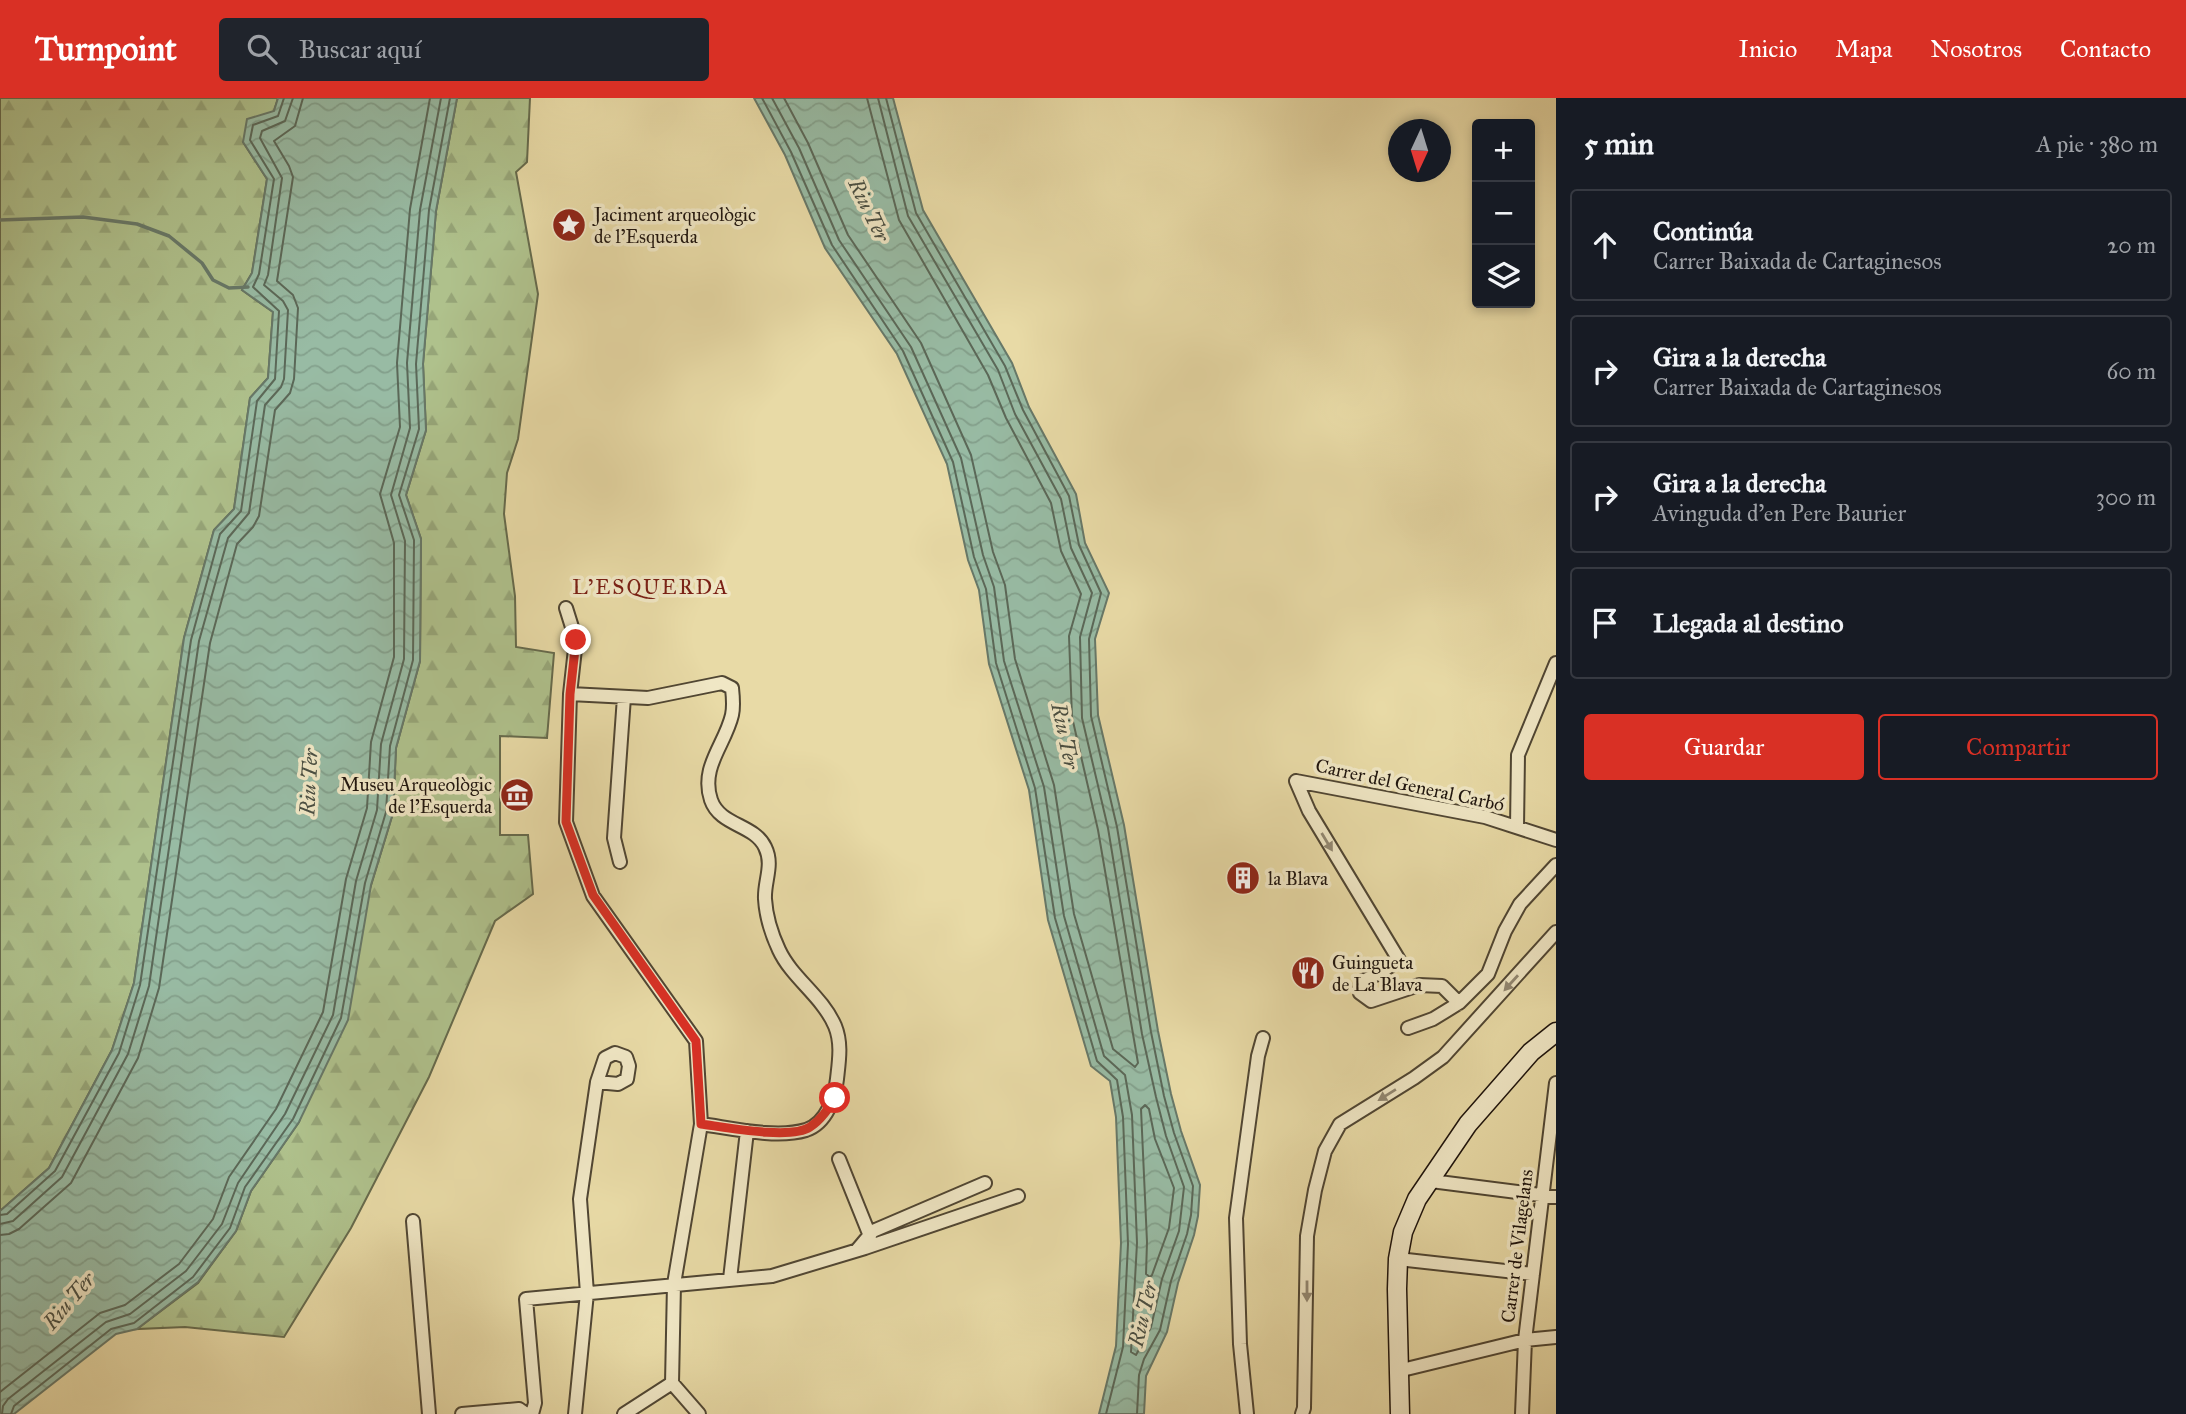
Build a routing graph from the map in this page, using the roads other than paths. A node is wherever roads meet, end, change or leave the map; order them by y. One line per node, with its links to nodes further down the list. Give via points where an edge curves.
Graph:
1 (566, 608): 3 (street, via 576,640)
2 (1556, 663): 5 (street, via 1518,755)
3 (570, 694): 4 (street); 16 (street, via 566,822 593,895 696,1041)
4 (624, 697): 7 (street, via 614,838); 17 (street, via 648,698 722,683 732,688 732,715 708,772 712,804 721,816 765,846 769,874 765,897 775,941 835,1027 840,1047 835,1098 824,1115 808,1129)
5 (1517, 827): 6 (street, Carrer del General Carbó); 10 (street, Carrer del General Carbó, one-way to 10, via 1296,781 1309,811 1399,960 1361,982 1360,993 1371,1000 1419,985 1442,986)
6 (1556, 840)
7 (620, 862)
8 (1556, 865): 10 (street, via 1520,904 1488,974)
9 (1556, 932): 43 (street, one-way to 43, via 1443,1056 1340,1124 1325,1151 1307,1236)
10 (1459, 1003): 11 (street)
11 (1408, 1028)
12 (1556, 1032): 19 (street, via 1531,1052 1468,1124)
13 (1263, 1038): 42 (street, via 1236,1218)
14 (597, 1082): 30 (street, via 580,1199)
15 (1556, 1083): 22 (street, Carrer de Vilagelans)
16 (701, 1124): 17 (street); 29 (street)
17 (747, 1131): 28 (street)
18 (839, 1159): 24 (street)
19 (1431, 1181): 22 (street); 26 (street, via 1417,1199 1403,1232)
20 (985, 1183): 24 (street)
21 (1018, 1196): 25 (street)
22 (1550, 1196): 27 (street, Carrer de Vilagelans)
23 (412, 1221): 35 (street)
24 (870, 1236): 25 (street)
25 (857, 1251): 28 (street, via 772,1276)
26 (1398, 1259): 27 (street); 33 (street)
27 (1533, 1273): 32 (street, Carrer de Vilagelans)
28 (730, 1279): 29 (street)
29 (674, 1284): 30 (street); 34 (street)
30 (587, 1293): 38 (street, via 526,1299 535,1403); 39 (street)
31 (1556, 1337): 32 (street)
32 (1525, 1340): 33 (street); 45 (street, Carrer de Vilagelans)
33 (1398, 1371): 44 (street)
34 (672, 1383): 40 (street); 41 (street)
35 (429, 1414)
36 (462, 1414): 37 (street, via 519,1409)
37 (526, 1414)
38 (532, 1414)
39 (575, 1414)
40 (624, 1414)
41 (699, 1414)
42 (1247, 1414)
43 (1302, 1414)
44 (1399, 1414)
45 (1522, 1414)

